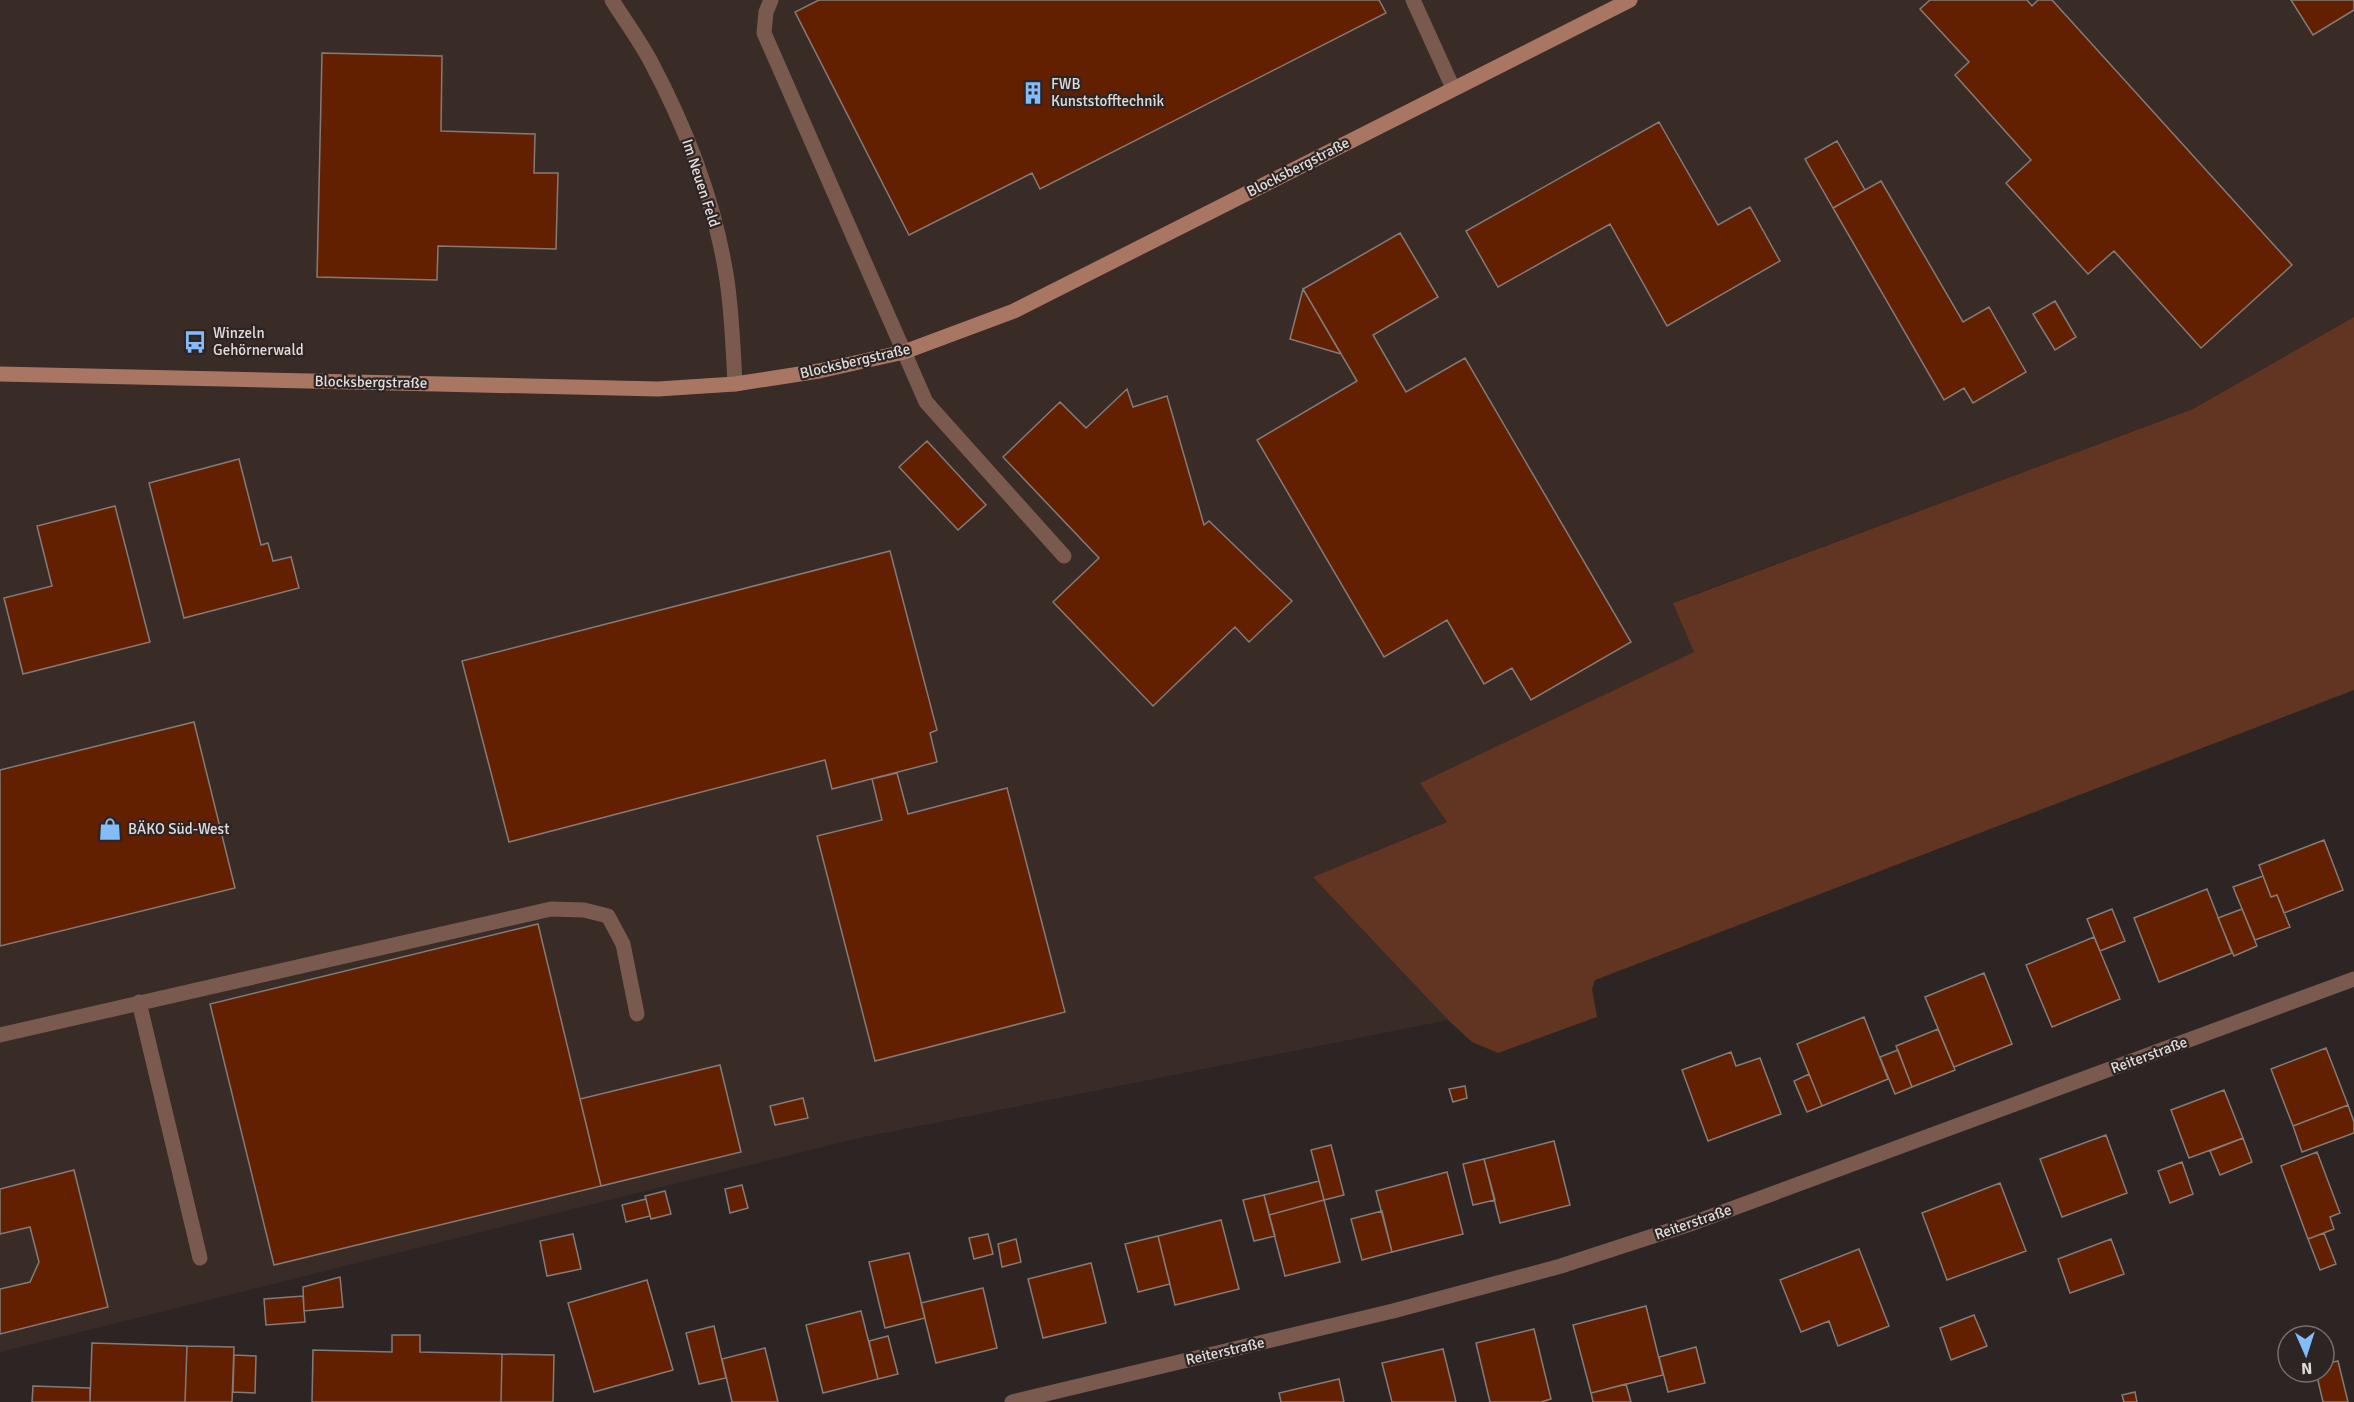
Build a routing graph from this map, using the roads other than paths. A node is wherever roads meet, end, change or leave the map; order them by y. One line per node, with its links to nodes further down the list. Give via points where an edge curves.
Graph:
1 (612, 0): 8 (street, Im Neuen Feld, via 651,61 685,133 710,201 726,274)
2 (771, 0): 6 (street, via 764,33)
3 (1413, 0): 5 (street)
4 (1630, 0): 5 (main road, Blocksbergstraße)
5 (1453, 88): 6 (main road, Blocksbergstraße, via 1014,311)
6 (904, 352): 8 (main road, Blocksbergstraße); 9 (street, via 926,402)
7 (0, 374): 8 (main road, Blocksbergstraße, via 658,389)
8 (735, 384)
9 (1064, 556)
10 (2354, 978): 15 (street, Reiterstraße, via 1693,1223 1572,1262 1393,1311)
11 (138, 1002): 12 (street, via 551,909 584,910 608,916 623,944); 13 (street); 14 (street)
12 (637, 1014)
13 (0, 1035)
14 (200, 1258)
15 (1012, 1402)

